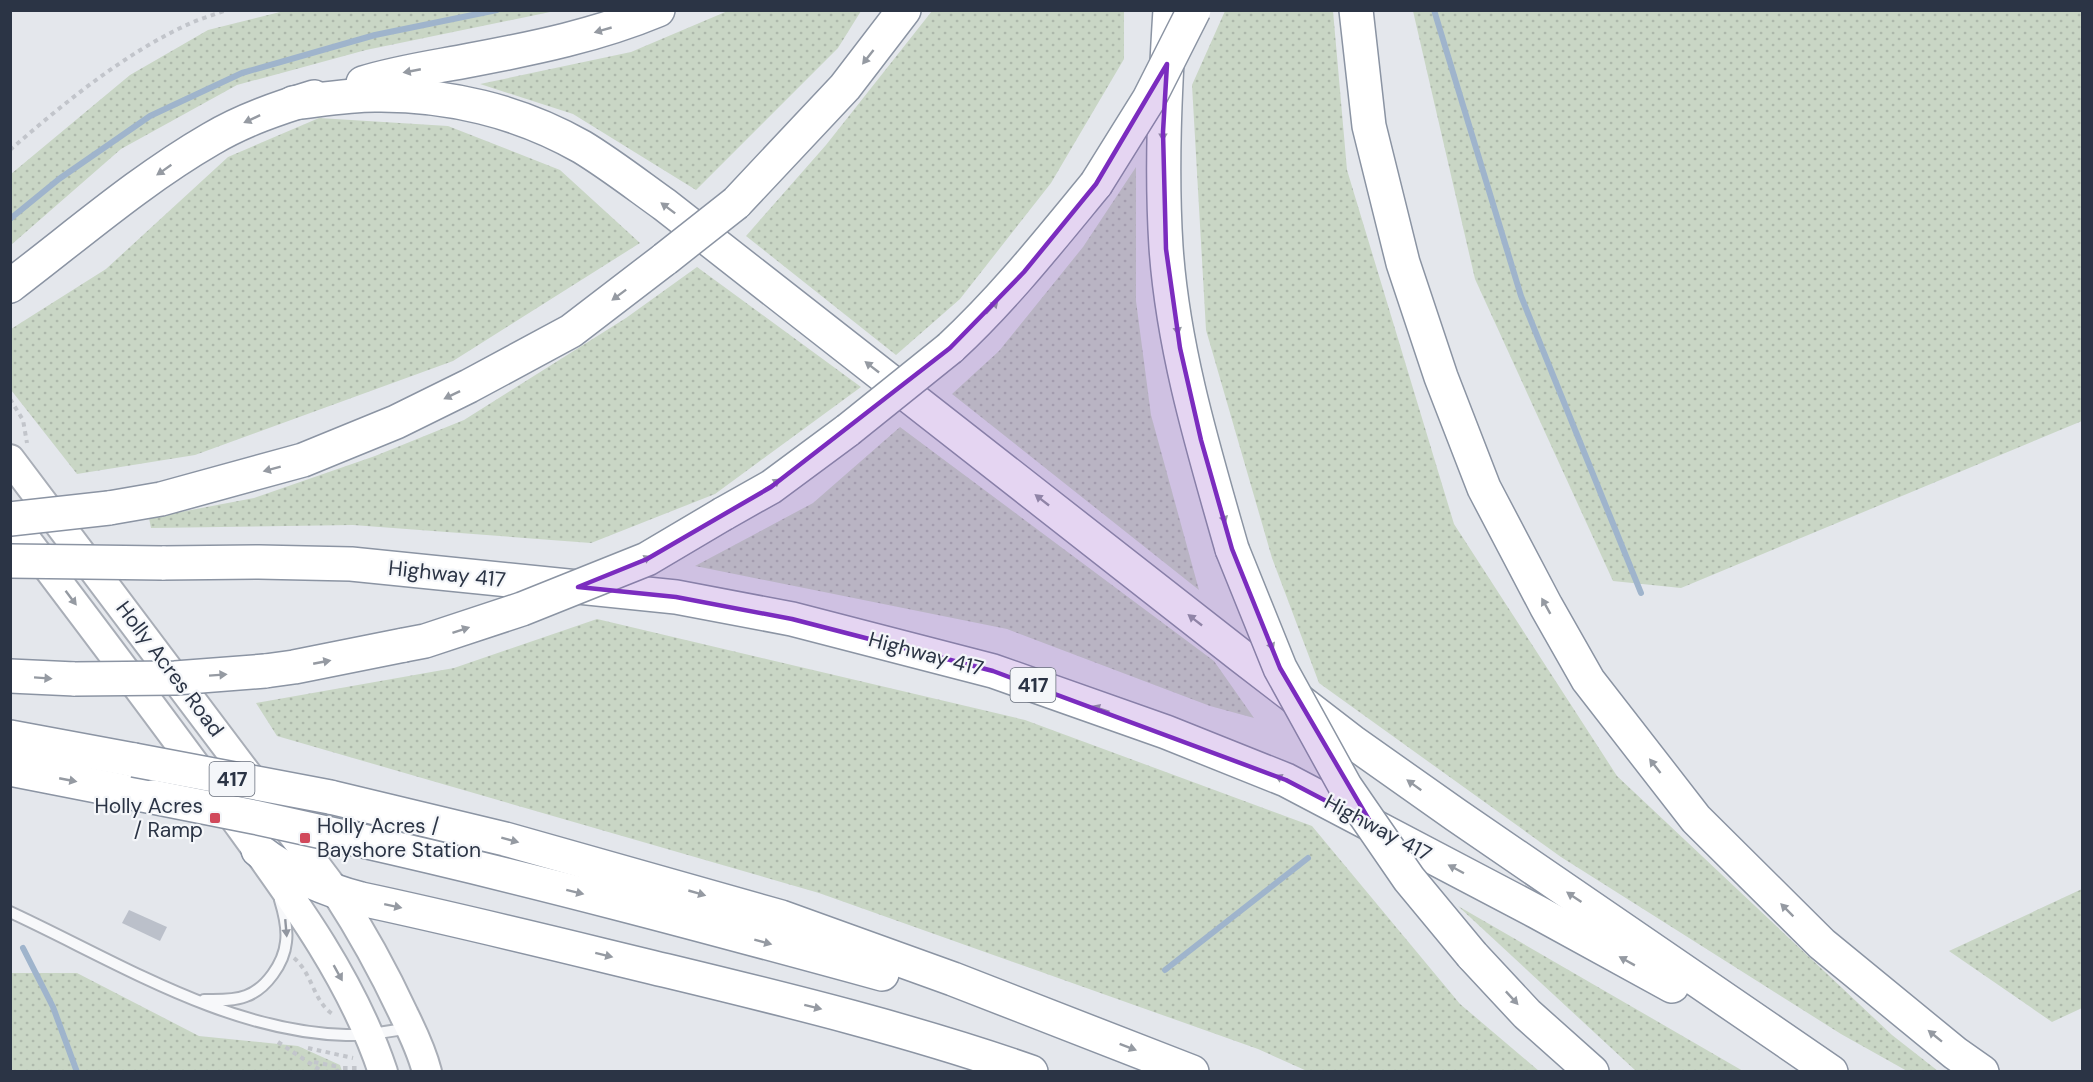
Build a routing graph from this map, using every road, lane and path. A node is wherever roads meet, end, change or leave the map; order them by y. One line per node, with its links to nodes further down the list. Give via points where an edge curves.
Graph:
1 (226, 10): 8 (path, via 146,47)
2 (658, 10): 7 (highway, one-way to 7, via 586,34 410,71)
3 (904, 10): 11 (highway, one-way to 11, bridge, via 845,87 736,203 571,331 469,387 303,460 160,499)
4 (1170, 10): 35 (highway, one-way to 35, bridge, via 1163,132 1166,249 1180,348 1232,549 1280,668 1345,786 1409,879 1527,1014)
5 (1194, 10): 13 (highway, one-way to 5, bridge, via 174,678 294,667 425,641 522,609 647,559 771,487 848,430 979,322 1096,184 1149,99)
6 (1356, 10): 38 (highway, one-way to 6, via 1822,944 1696,819 1588,680 1484,488 1441,377 1403,263 1369,126)
7 (293, 104): 9 (highway, one-way to 9, via 254,118 190,152); 37 (highway, one-way to 7, via 1354,743 665,205 582,148 495,110 435,98 372,94)
8 (10, 150)
9 (10, 286)
10 (10, 459): 17 (main road, Holly Acres Road)
11 (10, 519): 16 (main road, Holly Acres Road, one-way to 16)
12 (10, 561): 36 (highway, Highway 417 / 417, one-way to 12, bridge, via 1537,912 1286,780 1166,732 993,671 792,619 676,597 351,564)
13 (10, 676)
14 (10, 737): 22 (highway, 417, one-way to 22, bridge, via 330,797 505,839 781,917)
15 (10, 768): 22 (highway, one-way to 22, bridge, via 449,860)
16 (265, 860): 17 (highway); 19 (lane, one-way to 19, via 285,918); 26 (main road, Holly Acres Road, one-way to 26, via 337,970)
17 (336, 892): 23 (main road, Holly Acres Road, via 364,934); 33 (highway, one-way to 33, via 837,1013)
18 (10, 912): 20 (lane)
19 (284, 950): 20 (lane, via 270,978 247,996); 21 (path, via 305,969 322,1006)
20 (195, 1000): 26 (lane, via 283,1026 344,1035)
21 (334, 1016)
22 (1074, 1026): 34 (highway, 417, one-way to 34)
23 (410, 1028): 26 (lane); 32 (main road, Holly Acres Road)
24 (286, 1042): 27 (path, via 273,1038)
25 (297, 1045): 26 (path)
26 (363, 1047): 29 (main road, Holly Acres Road)
27 (309, 1061): 28 (path); 30 (path)
28 (343, 1068): 29 (path); 31 (path)
29 (373, 1070)
30 (323, 1071)
31 (335, 1071)
32 (427, 1071)
33 (1031, 1071)
34 (1192, 1071)
35 (1592, 1071)
36 (1825, 1071)
37 (1831, 1071)
38 (1982, 1071)

